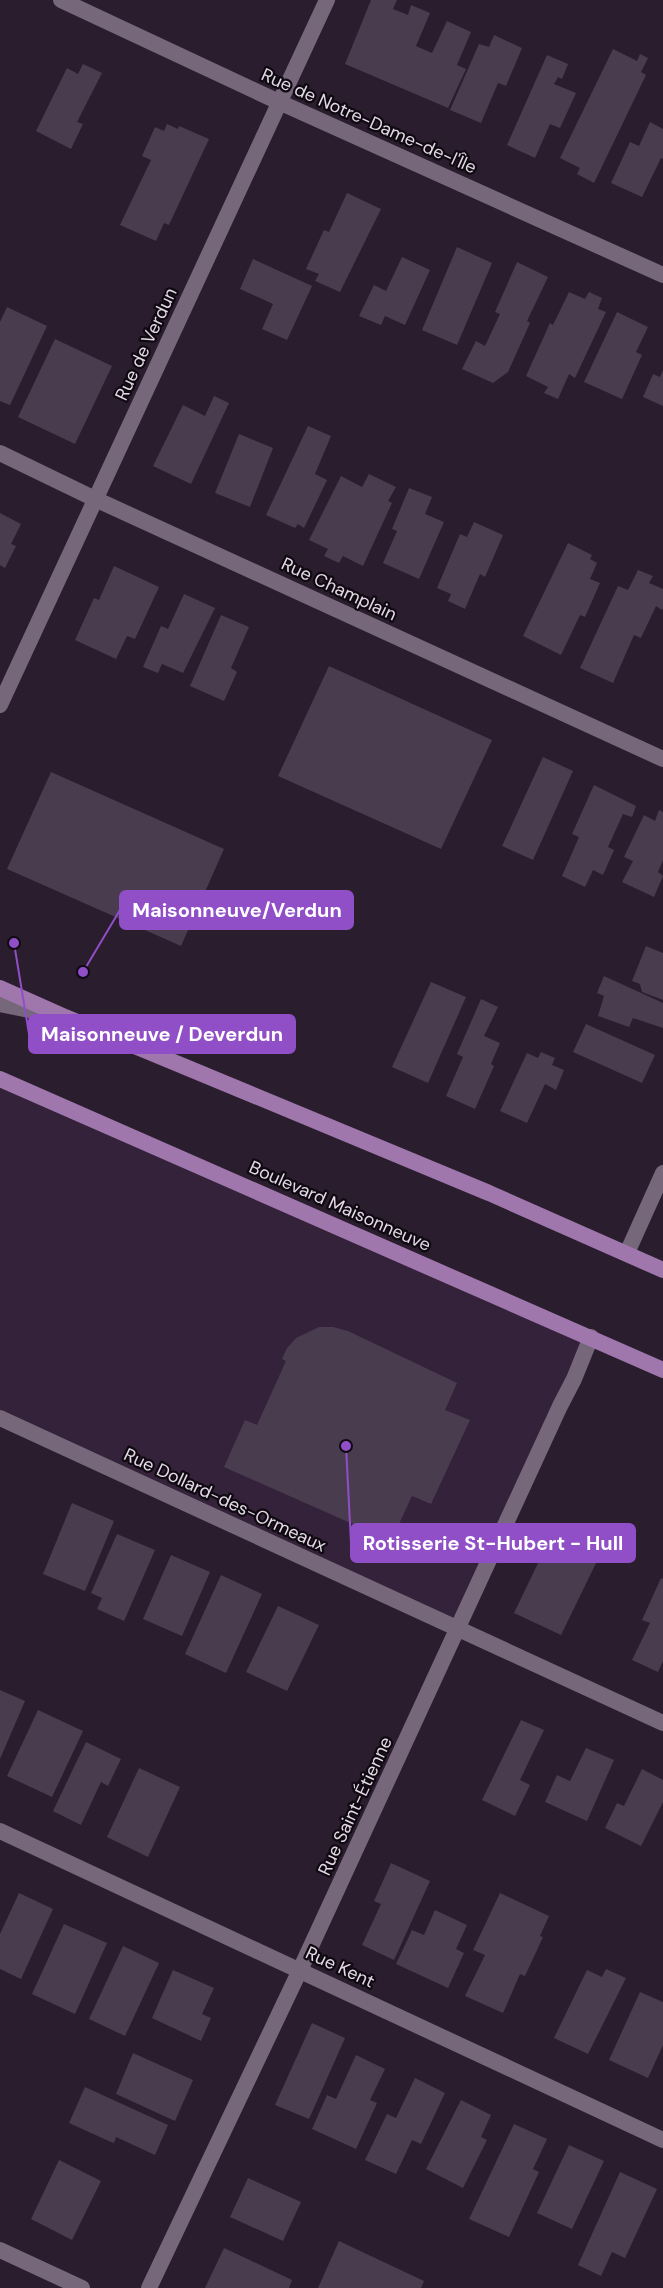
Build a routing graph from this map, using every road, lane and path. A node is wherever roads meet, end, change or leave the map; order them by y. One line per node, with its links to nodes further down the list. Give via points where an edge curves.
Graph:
1 (61, 0): 3 (street, Rue de Notre-Dame-de-l'Île)
2 (327, 0): 3 (street, Rue de Verdun)
3 (279, 102): 4 (street, Rue de Notre-Dame-de-l'Île); 6 (street, Rue de Verdun)
4 (663, 274)
5 (0, 453): 6 (street, Rue Champlain)
6 (95, 499): 7 (street, Rue de Verdun); 8 (street, Rue Champlain)
7 (0, 705)
8 (663, 759)
9 (0, 988): 11 (main road)
10 (0, 1004): 11 (street)
11 (65, 1017): 14 (main road)
12 (0, 1079): 16 (main road, Boulevard Maisonneuve)
13 (663, 1173): 14 (street)
14 (627, 1253): 15 (main road)
15 (663, 1270)
16 (591, 1337): 17 (main road, Boulevard Maisonneuve); 19 (street, Rue Saint-Étienne)
17 (663, 1370)
18 (0, 1418): 19 (street, Rue Dollard-des-Ormeaux)
19 (459, 1628): 20 (street, Rue Dollard-des-Ormeaux); 22 (street, Rue Saint-Étienne)
20 (663, 1723)
21 (0, 1831): 22 (street, Rue Kent)
22 (300, 1970): 23 (street, Rue Kent); 26 (street, Rue Saint-Étienne)
23 (663, 2139)
24 (0, 2250): 25 (street)
25 (82, 2288)
26 (149, 2288)

